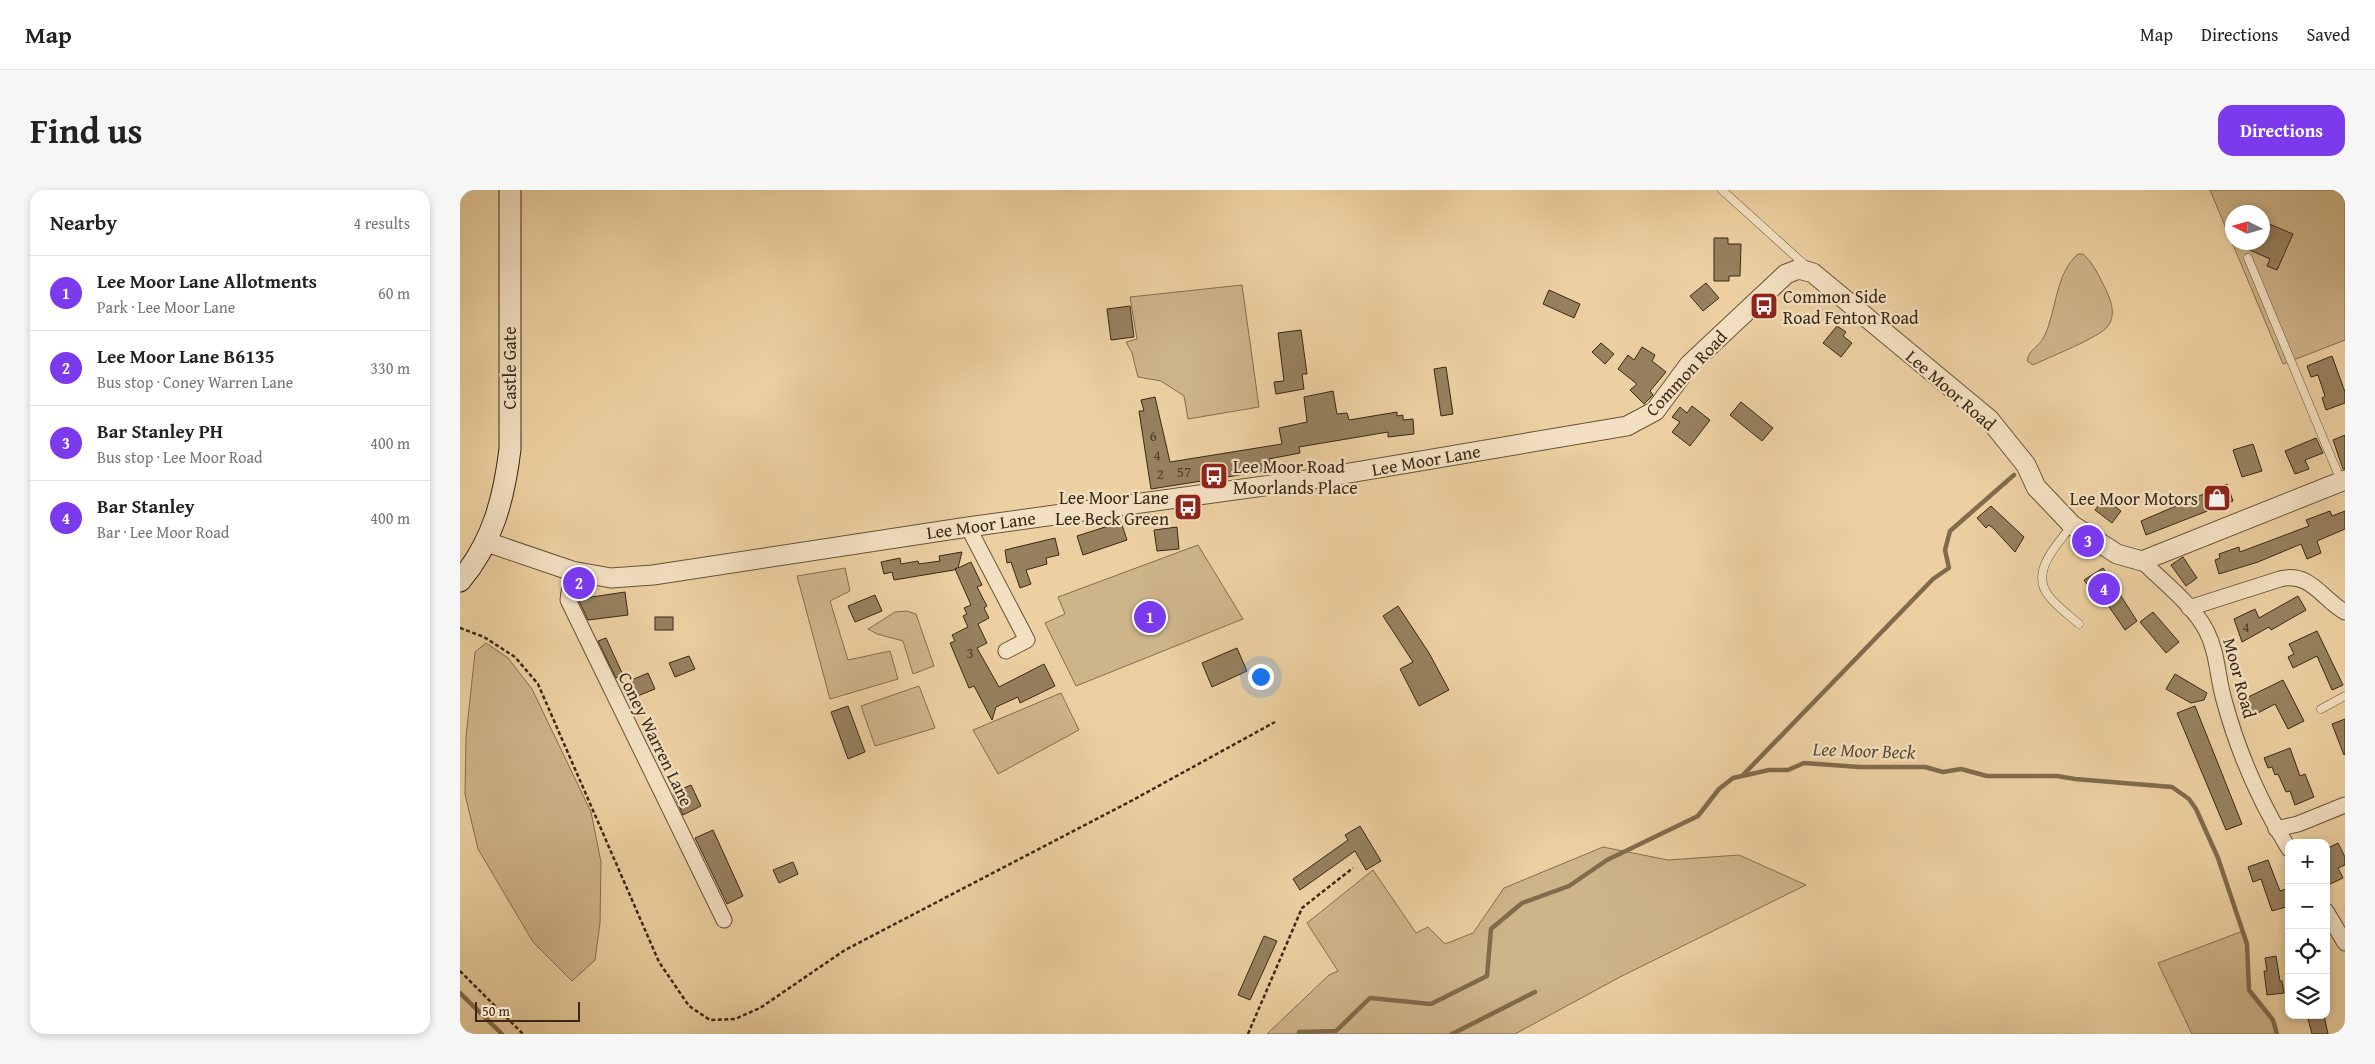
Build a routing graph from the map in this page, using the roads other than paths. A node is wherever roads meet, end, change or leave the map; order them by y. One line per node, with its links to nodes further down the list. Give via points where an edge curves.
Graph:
1 (510, 190): 9 (main road, Castle Gate, via 510,449 506,484)
2 (1722, 190): 4 (lane)
3 (2248, 258): 6 (lane)
4 (1813, 273): 5 (street, Common Road, via 1799,269 1786,274 1689,365 1655,411); 7 (street, Lee Moor Road, via 1989,419 2026,466 2036,487)
5 (1627, 426): 8 (street, Lee Moor Lane, via 1314,479)
6 (2343, 480): 10 (street)
7 (2072, 525): 10 (street, Lee Moor Road, via 2117,554); 15 (lane, via 2047,558 2042,583 2046,593)
8 (968, 527): 11 (street, Lee Moor Lane, via 653,575 611,578); 16 (street, via 1027,640)
9 (487, 542): 11 (street, Lee Moor Lane); 12 (main road, Castle Gate)
10 (2142, 561): 13 (street, Moor Road)
11 (572, 571): 23 (street, Coney Warren Lane, via 568,600)
12 (460, 581)
13 (2189, 608): 14 (street, via 2295,577 2307,581); 20 (street, Moor Road, via 2206,629 2216,653 2223,699 2249,770)
14 (2345, 612)
15 (2080, 624)
16 (1006, 652)
17 (2345, 696): 18 (lane)
18 (2321, 709)
19 (2345, 805): 20 (street)
20 (2276, 829): 21 (street, Moor Road)
21 (2285, 843)
22 (2330, 918): 24 (street)
23 (724, 920)
24 (2345, 943)

